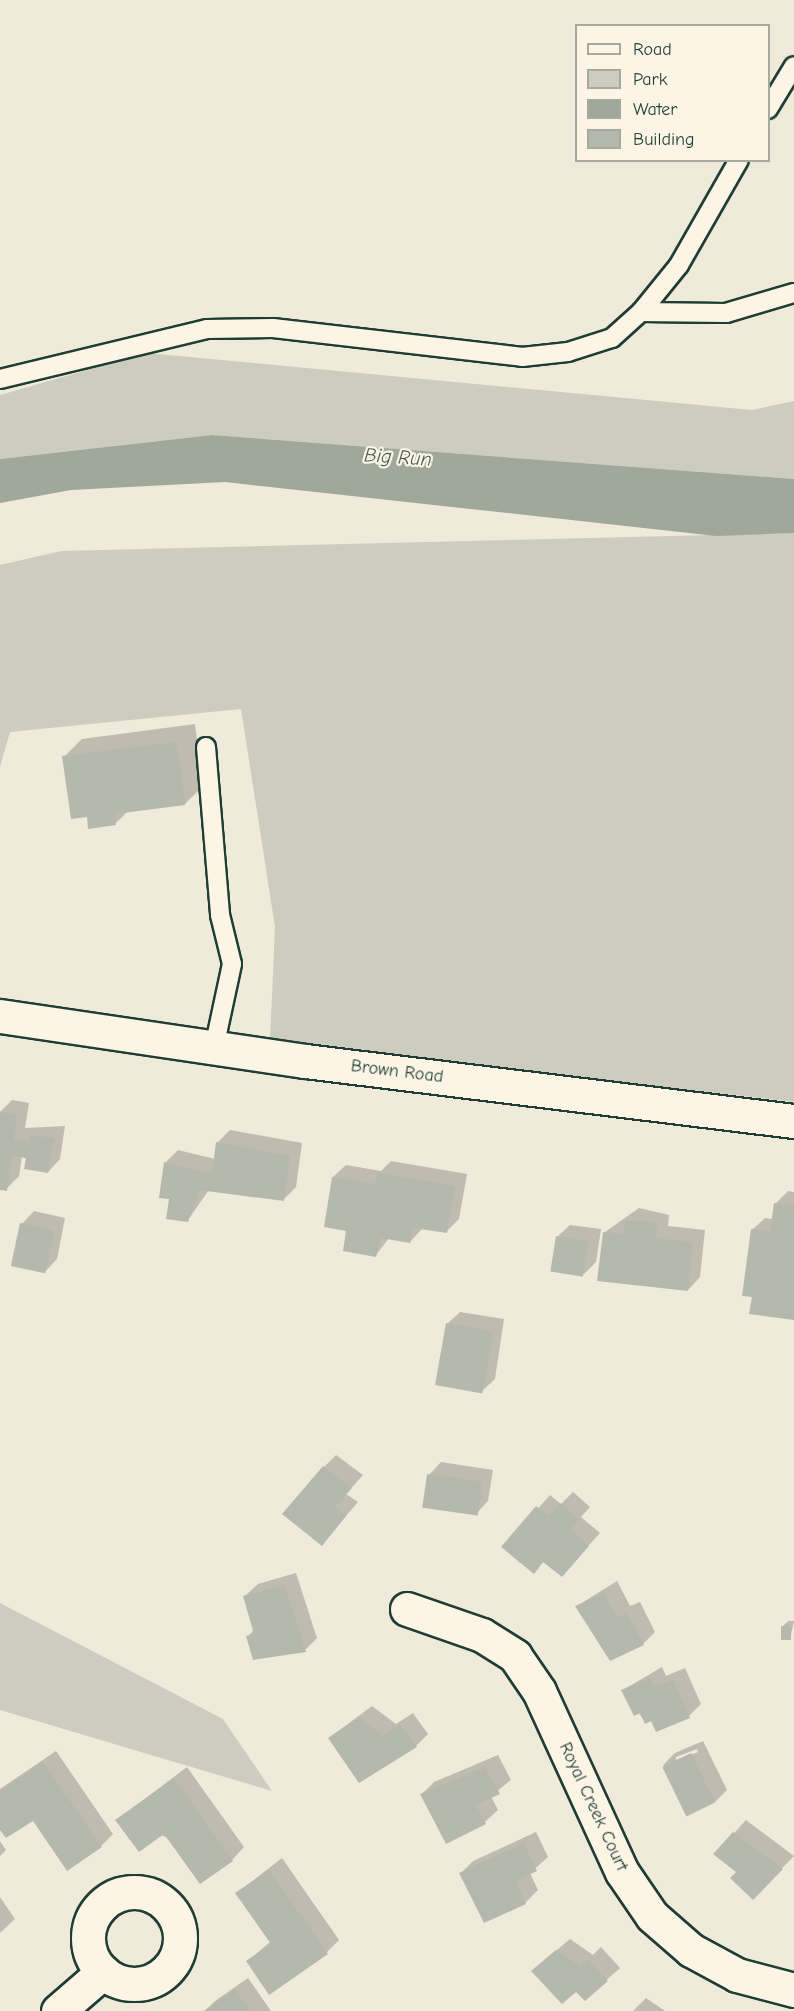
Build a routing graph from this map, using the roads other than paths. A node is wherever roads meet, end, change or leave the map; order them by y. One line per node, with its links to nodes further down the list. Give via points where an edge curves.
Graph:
1 (794, 66): 2 (lane)
2 (770, 106)
3 (738, 162): 5 (lane, via 679,265)
4 (794, 293): 5 (lane, via 726,313)
5 (641, 312): 6 (lane, via 612,338 568,352 522,357 273,328 207,329)
6 (0, 378)
7 (206, 747): 9 (lane, via 220,915 232,964)
8 (0, 1016): 9 (street, Brown Road)
9 (214, 1048): 10 (street, Brown Road)
10 (794, 1122)
11 (407, 1608): 13 (street, Royal Creek Court, via 482,1635 514,1656 538,1691 622,1872 652,1916 691,1950 737,1975)
12 (103, 1972): 14 (street)
13 (794, 1990)
14 (57, 2011)

